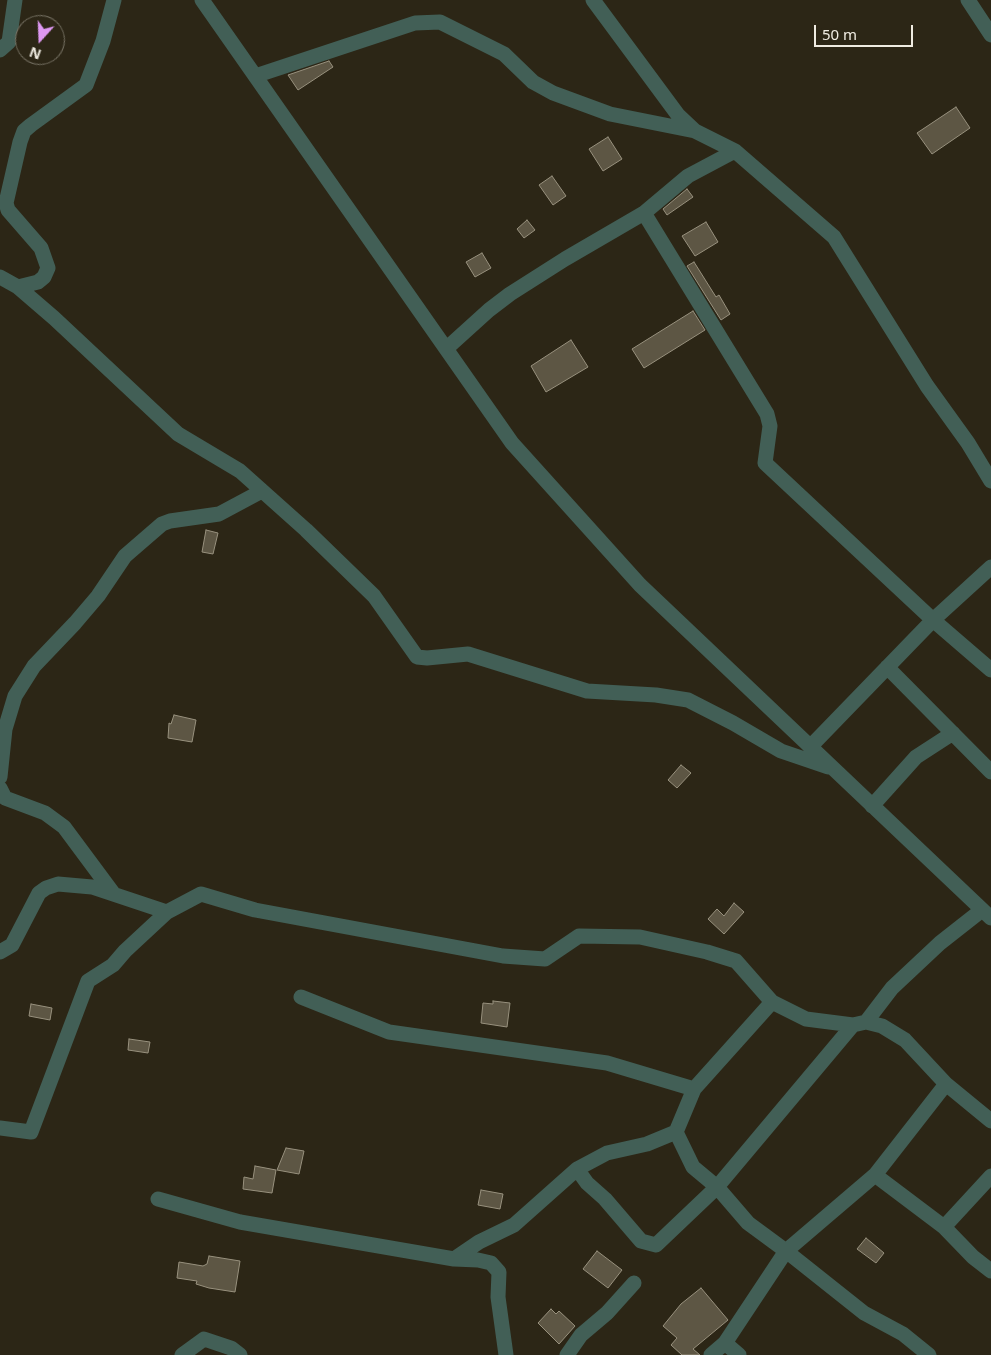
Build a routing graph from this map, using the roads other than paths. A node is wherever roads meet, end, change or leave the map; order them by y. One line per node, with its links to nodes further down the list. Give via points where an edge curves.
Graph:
1 (15, 0): 7 (street, via 10,42)
2 (114, 0): 13 (street, via 103,41 86,84 24,131 20,142 6,203 8,210 41,248 48,268 38,282)
3 (202, 0): 8 (street)
4 (593, 0): 9 (street, via 665,98)
5 (968, 0): 6 (street)
6 (991, 35)
7 (0, 50)
8 (255, 76): 9 (street, via 415,23 440,22 504,54 533,82 553,93 610,114); 14 (street)
9 (694, 131): 10 (street)
10 (734, 151): 11 (street, via 688,176); 15 (street, via 834,237)
11 (644, 213): 14 (street, via 510,294); 18 (street, via 767,414 770,426 765,463)
12 (0, 277): 13 (street)
13 (18, 287): 16 (street, via 178,434 240,471)
14 (447, 348): 22 (street, via 512,443 640,585)
15 (991, 481)
16 (262, 491): 23 (street, via 374,596 417,656 468,654 587,690 688,700 781,751); 25 (street, via 220,514 162,524 124,556 98,596 34,666 15,696 5,729)
17 (991, 567): 18 (street)
18 (933, 620): 19 (street); 20 (street)
19 (887, 667): 21 (street); 22 (street)
20 (991, 670)
21 (952, 733): 24 (street); 27 (street, via 916,757)
22 (810, 747): 23 (street)
23 (832, 768): 27 (street)
24 (991, 772)
25 (0, 777)
26 (0, 788): 28 (street, via 5,798 45,813 64,827)
27 (872, 806): 30 (street)
28 (113, 893): 29 (street); 31 (street, via 73,884 46,888 34,900 12,945)
29 (168, 912): 33 (street, via 201,894 255,910 381,935 503,956 545,959 579,936 640,937 736,961); 38 (street, via 124,950 113,965 88,981 31,1132)
30 (987, 914): 34 (street, via 940,942)
31 (0, 952)
32 (301, 998): 36 (street, via 389,1032 607,1063)
33 (772, 1002): 34 (street, via 806,1019); 36 (street)
34 (860, 1024): 35 (street, via 882,1026 905,1040); 43 (street)
35 (946, 1084): 37 (street); 41 (street)
36 (694, 1089): 39 (street)
37 (991, 1121)
38 (0, 1128)
39 (676, 1132): 40 (street, via 647,1144 606,1153); 43 (street, via 693,1167)
40 (577, 1169): 43 (street, via 641,1241 649,1245 656,1245); 47 (street, via 514,1226 479,1242)
41 (875, 1175): 45 (street); 46 (street)
42 (991, 1176): 45 (street)
43 (717, 1187): 46 (street, via 748,1223)
44 (158, 1199): 47 (street, via 240,1222)
45 (944, 1227): 48 (street, via 972,1257)
46 (786, 1252): 50 (street); 57 (street, via 864,1314 903,1334)
47 (454, 1259): 53 (street, via 491,1263 499,1272 498,1297)
48 (991, 1271)
49 (634, 1283): 54 (street)
50 (725, 1344): 55 (street); 56 (street)
51 (182, 1355): 52 (street, via 204,1339 231,1348)
52 (240, 1355)
53 (506, 1355)
54 (567, 1355)
55 (711, 1355)
56 (739, 1355)
57 (929, 1355)

